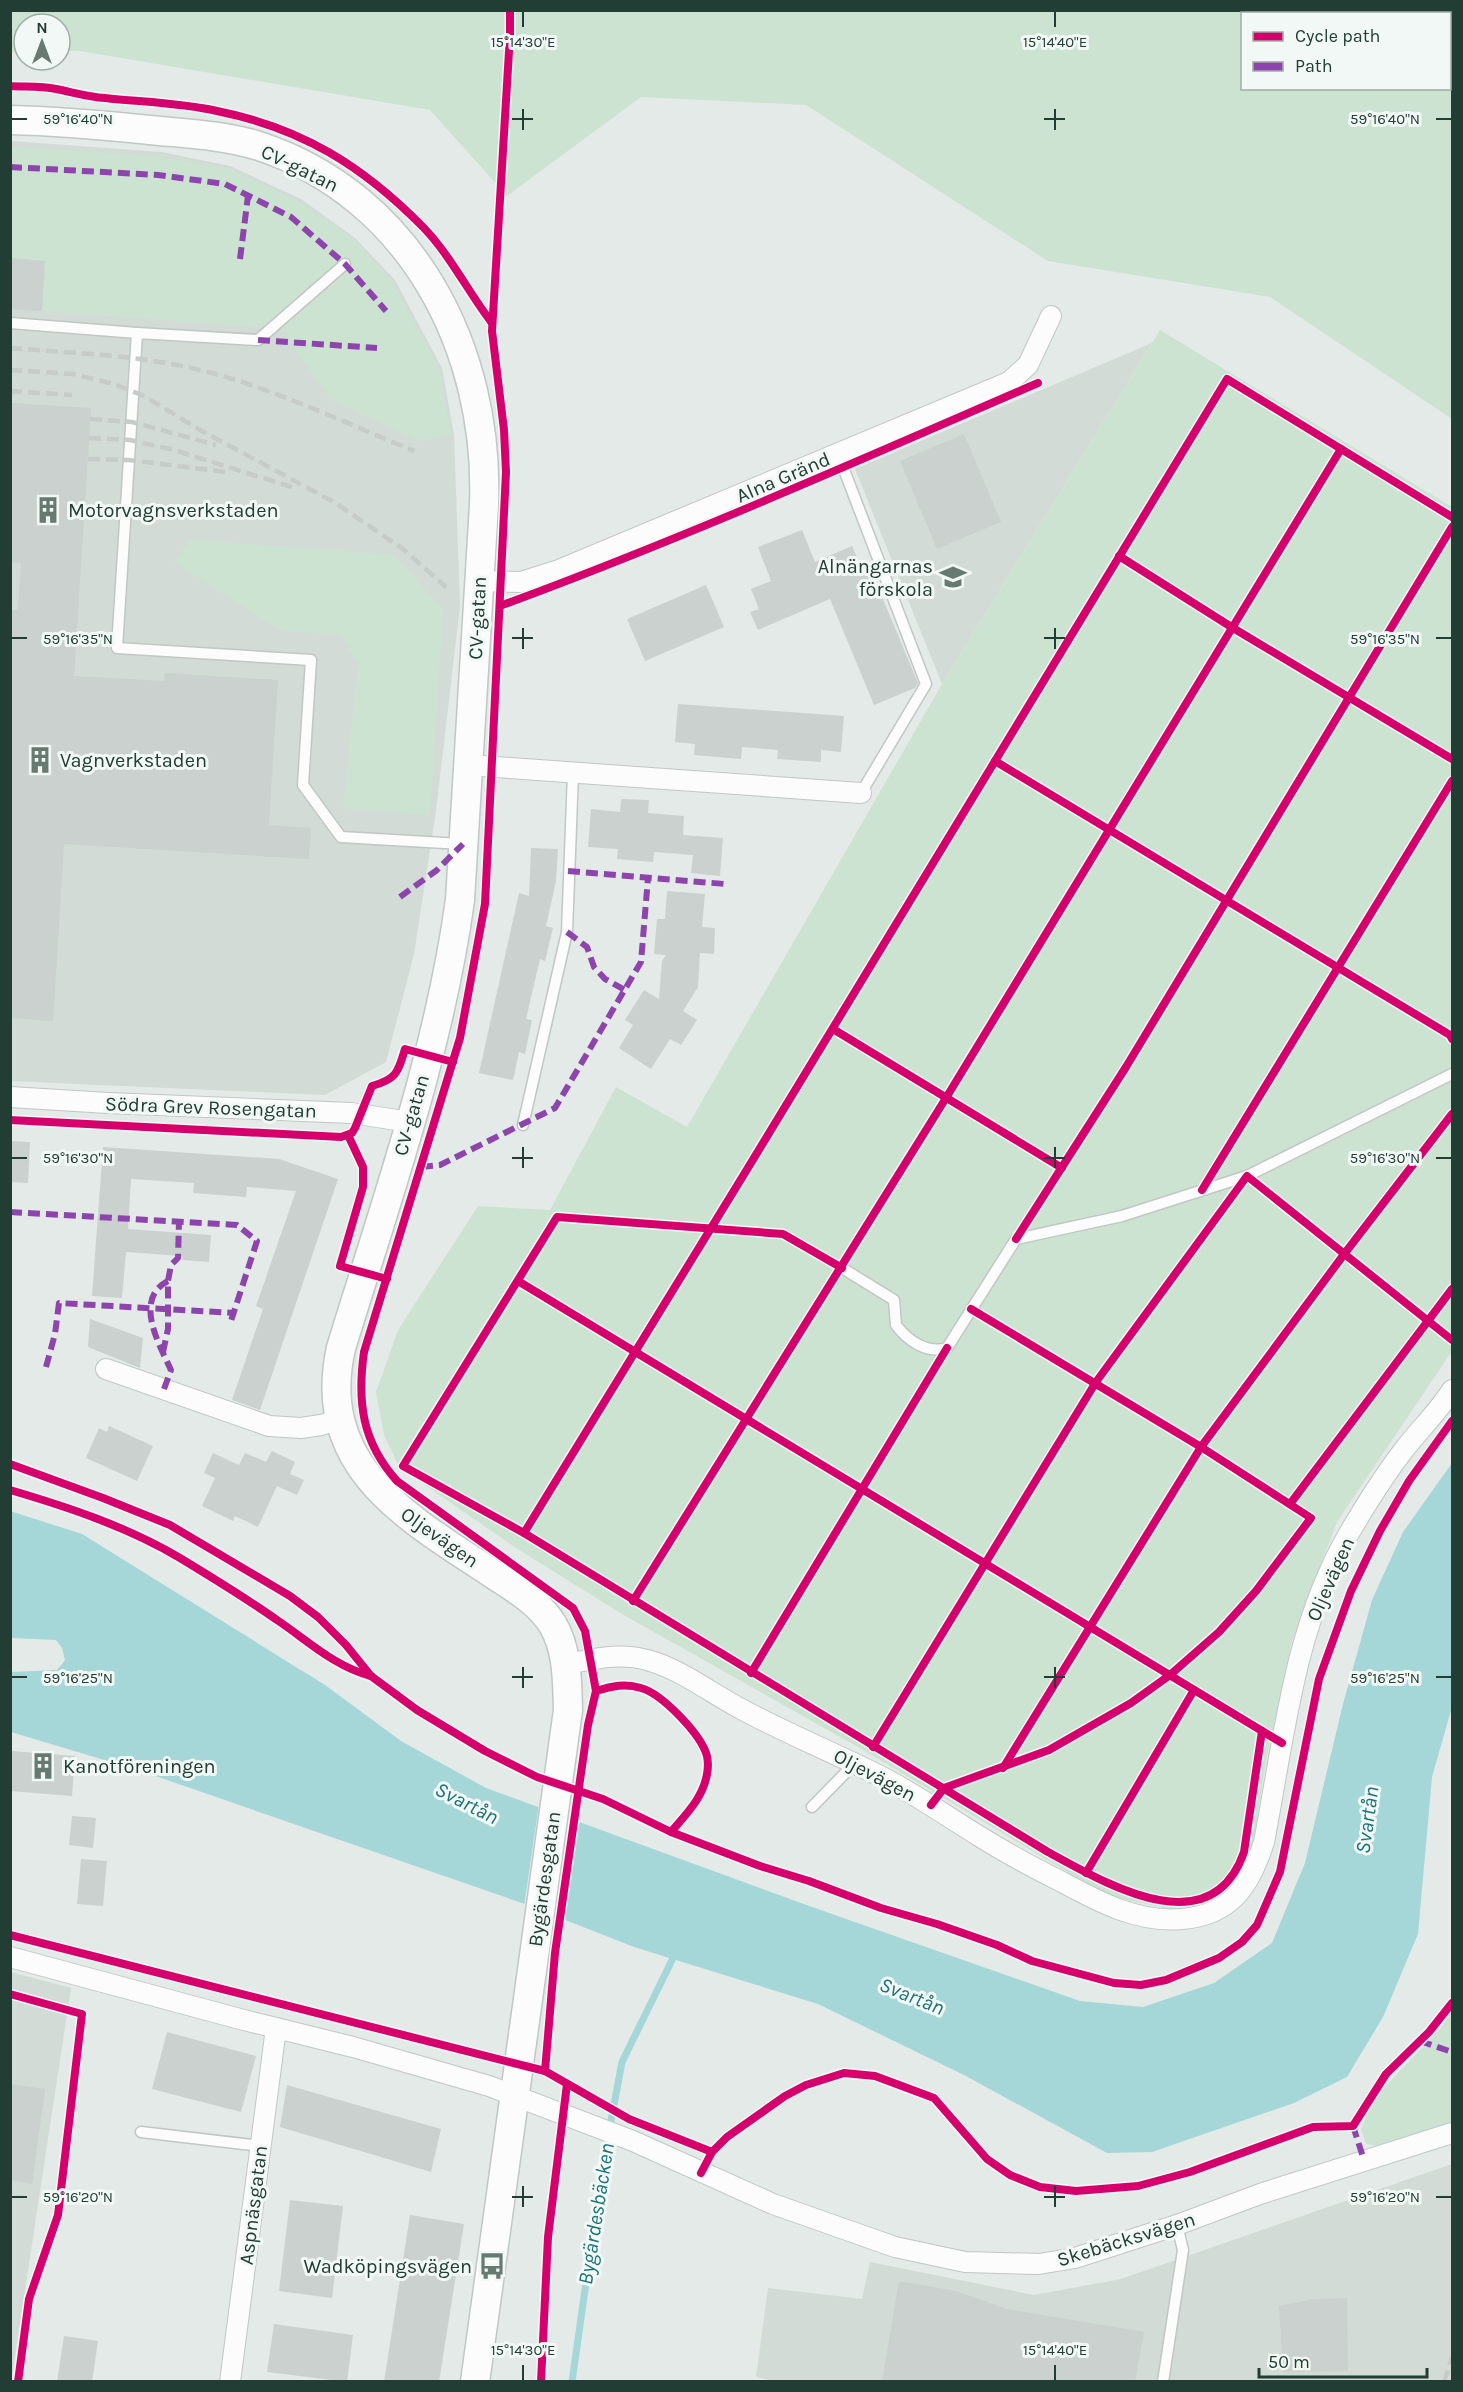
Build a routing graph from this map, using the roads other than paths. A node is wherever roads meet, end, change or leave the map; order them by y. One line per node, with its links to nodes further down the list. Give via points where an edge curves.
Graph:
1 (10, 120): 7 (street, CV-gatan, via 115,126 245,142 312,169 382,221 428,281 460,347 475,392 485,475)
2 (345, 264): 5 (lane, via 258,340)
3 (1051, 316): 6 (street, Alna Gränd, via 1028,365 1008,382)
4 (10, 323): 5 (lane)
5 (137, 333): 11 (lane, via 117,648 311,660 303,785 341,837)
6 (838, 454): 7 (street, Alna Gränd, via 559,570 521,582); 10 (lane, via 926,684)
7 (479, 581): 8 (street, CV-gatan)
8 (468, 765): 9 (street); 11 (street, CV-gatan)
9 (573, 773): 10 (street); 15 (lane, via 567,932)
10 (861, 793)
11 (463, 844): 14 (street, CV-gatan, via 453,950)
12 (1452, 1074): 16 (lane, via 1247,1176 1122,1216 1016,1239 947,1348 938,1351 913,1342 896,1325 894,1300)
13 (10, 1097): 14 (street, Södra Grev Rosengatan, via 351,1113)
14 (410, 1122): 19 (street, CV-gatan, via 341,1348 336,1385)
15 (523, 1125)
16 (842, 1268)
17 (106, 1369): 19 (street, via 269,1426 301,1428)
18 (1452, 1390): 21 (street, Oljevägen, via 1371,1498 1324,1583 1295,1679 1256,1869 1229,1904 1206,1915 1181,1919 1126,1913 1046,1874 888,1780)
19 (341, 1419): 20 (street, Oljevägen, via 354,1458 370,1481 392,1504 539,1608 554,1626)
20 (567, 1664): 21 (street, Oljevägen, via 617,1655 658,1663); 25 (street, Bygärdesgatan, via 568,1710)
21 (854, 1764): 22 (lane)
22 (812, 1806)
23 (10, 1957): 24 (street)
24 (276, 2028): 25 (street); 28 (street, Aspnäsgatan)
25 (515, 2094): 29 (street, Skebäcksvägen, via 773,2204 895,2247 965,2262 1039,2264 1075,2258); 31 (street, Bygärdesgatan)
26 (141, 2132): 28 (lane)
27 (1452, 2133): 29 (street, Skebäcksvägen, via 1260,2194)
28 (261, 2146): 30 (street, Aspnäsgatan)
29 (1177, 2225): 32 (lane, via 1183,2250)
30 (230, 2382)
31 (475, 2382)
32 (1163, 2382)

